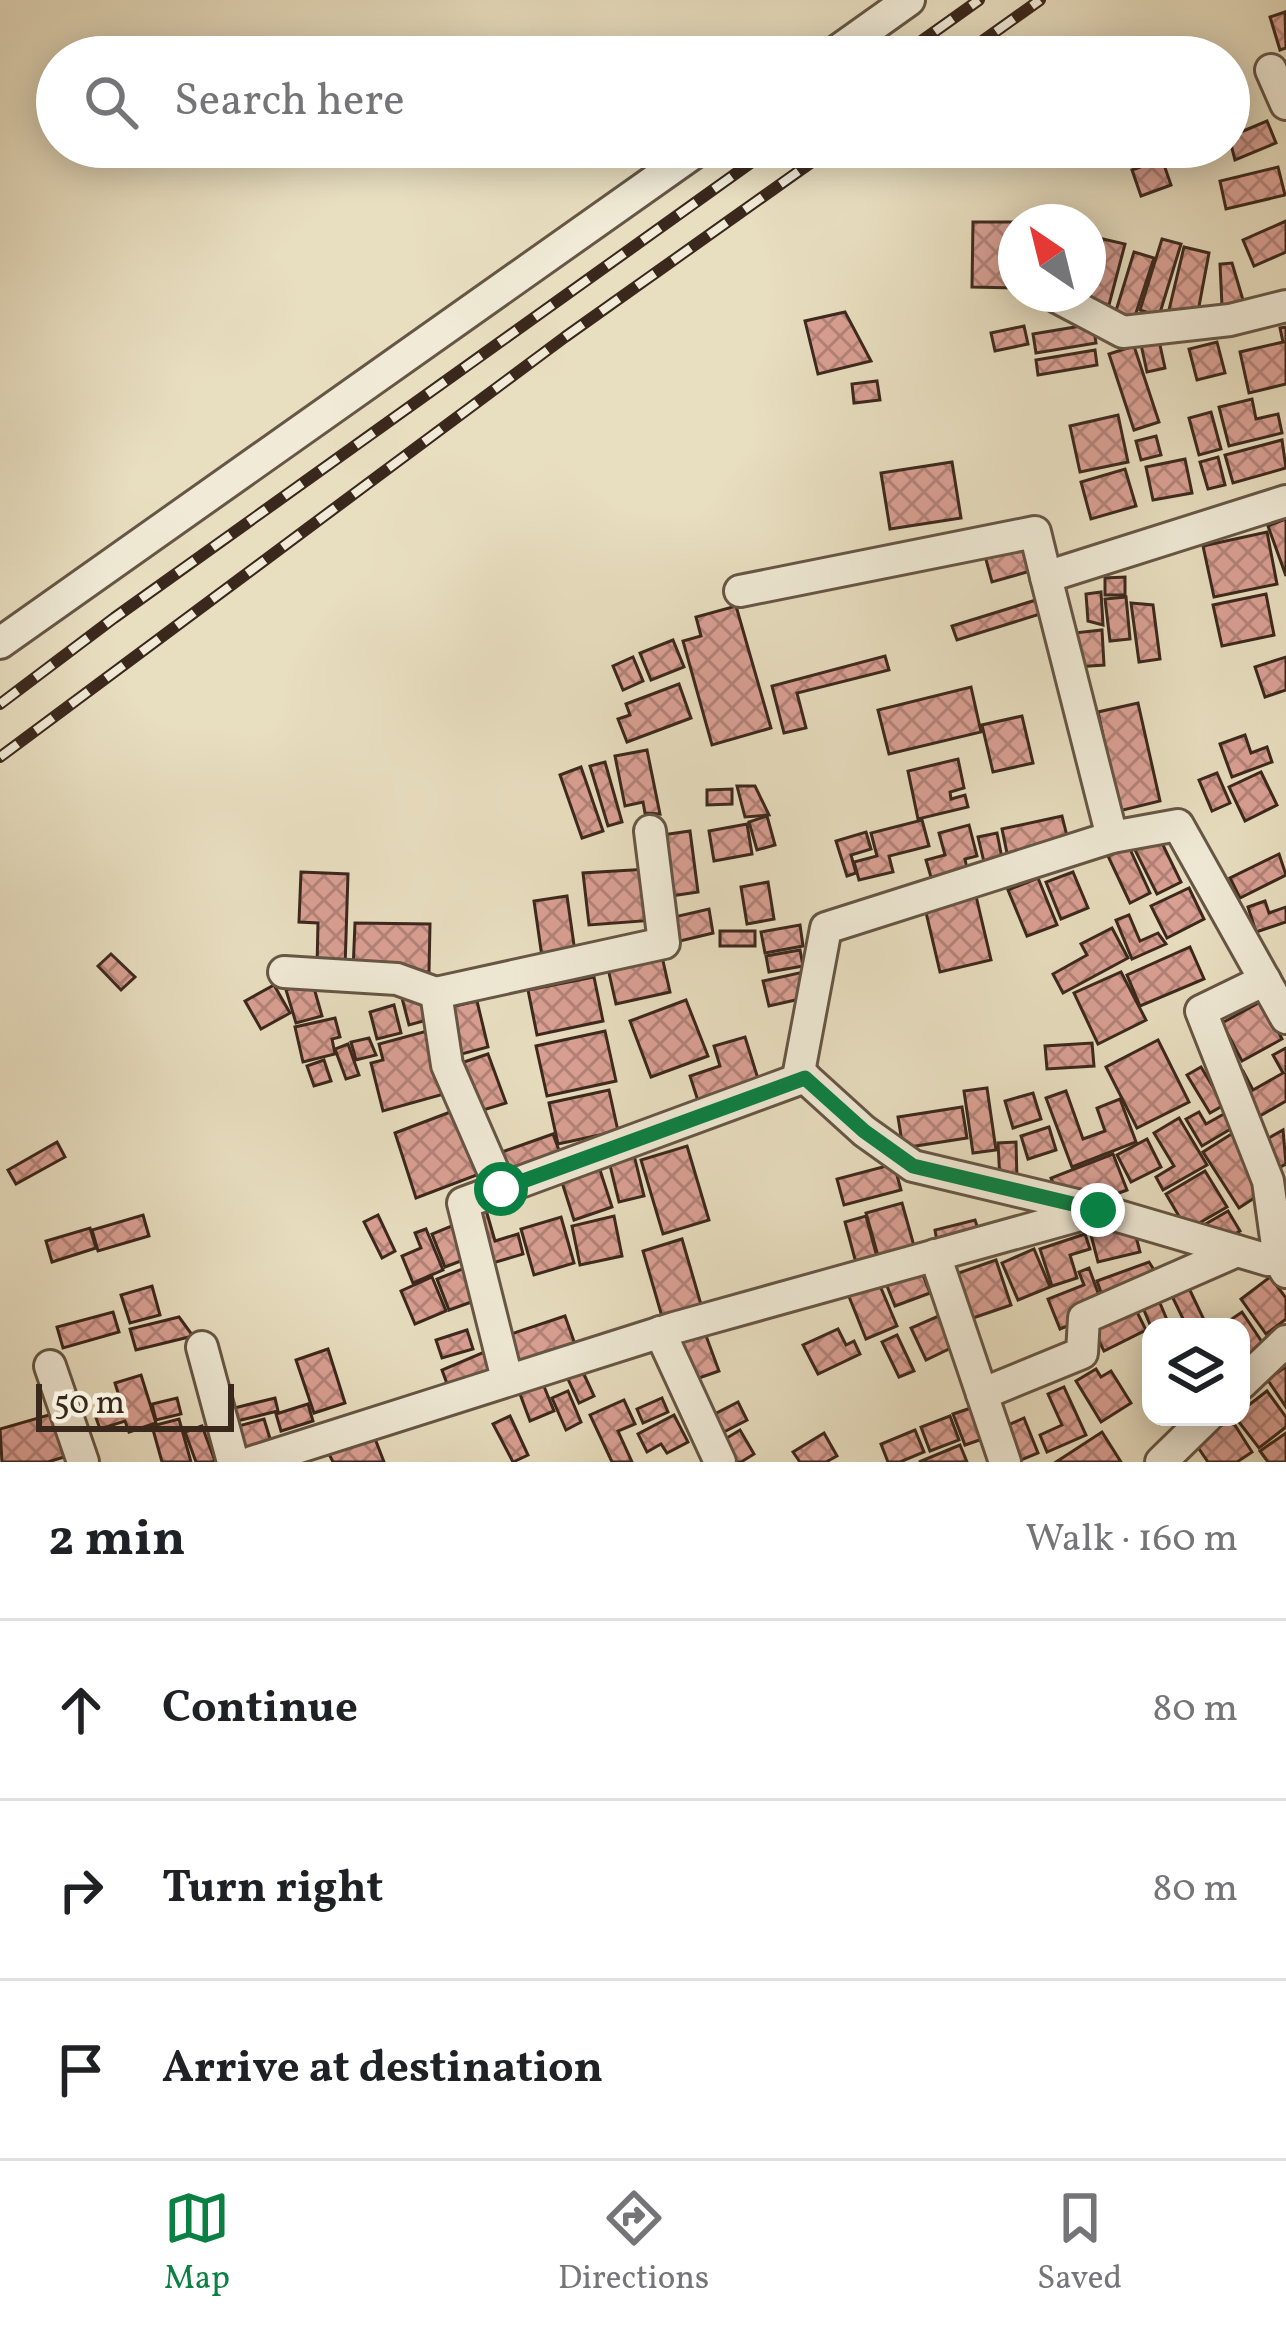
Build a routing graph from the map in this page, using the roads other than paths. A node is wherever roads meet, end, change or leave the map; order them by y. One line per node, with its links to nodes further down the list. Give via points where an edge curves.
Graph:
1 (909, 0): 2 (street)
2 (858, 36)
3 (1271, 70): 4 (street)
4 (1286, 104)
5 (672, 168): 11 (street)
6 (1286, 306): 7 (street, via 1123,332)
7 (1085, 312)
8 (1286, 501): 9 (street)
9 (1046, 577): 10 (street, via 1035,532); 13 (street)
10 (740, 591)
11 (0, 644)
12 (650, 831): 16 (street, via 664,943)
13 (1112, 837): 15 (street, via 1178,825); 18 (street, via 826,928 799,1072)
14 (284, 972): 16 (street, via 397,979)
15 (1264, 980): 17 (street); 23 (street, via 1201,1010 1268,1181)
16 (436, 994): 19 (street, via 448,1065)
17 (1286, 1018)
18 (805, 1078): 19 (street); 20 (street, via 913,1166)
19 (501, 1189): 29 (street, via 463,1203)
20 (1098, 1210): 21 (street); 22 (street)
21 (1238, 1251): 23 (street); 30 (street, via 1084,1318 1082,1353)
22 (935, 1255): 24 (street); 30 (street)
23 (1284, 1264)
24 (660, 1332): 29 (street); 36 (street)
25 (1286, 1341): 28 (street)
26 (202, 1347): 34 (street)
27 (50, 1366): 33 (street)
28 (1250, 1375)
29 (507, 1379): 32 (street)
30 (982, 1394): 37 (street)
31 (1199, 1426): 38 (street)
32 (315, 1452): 35 (street)
33 (83, 1462)
34 (233, 1462)
35 (252, 1462)
36 (720, 1462)
37 (1005, 1462)
38 (1161, 1462)

